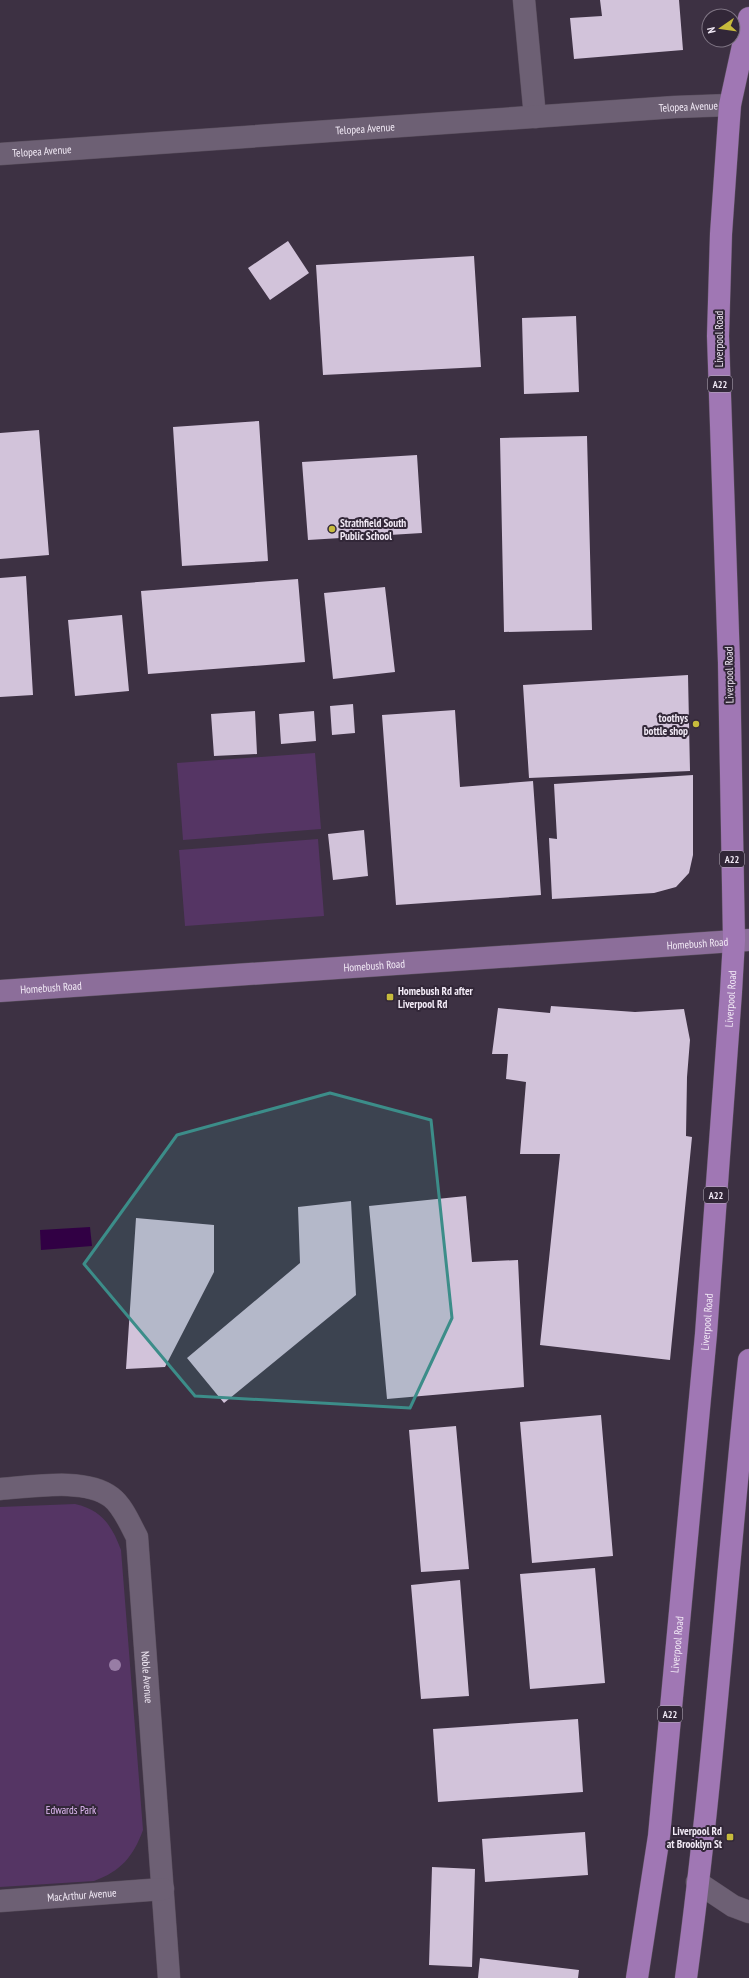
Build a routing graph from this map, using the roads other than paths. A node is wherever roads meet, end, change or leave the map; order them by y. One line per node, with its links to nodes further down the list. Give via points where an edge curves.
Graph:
1 (524, 0): 4 (street)
2 (749, 18): 3 (highway, Liverpool Road / A22)
3 (730, 105): 4 (street, Telopea Avenue); 6 (highway, Liverpool Road / A22, via 721,234 718,336)
4 (535, 117): 5 (street, Telopea Avenue)
5 (0, 154)
6 (741, 940): 7 (main road, Homebush Road); 15 (highway, Liverpool Road / A22, via 659,1836)
7 (0, 991)
8 (749, 1360): 10 (highway, via 733,1509 717,1702)
9 (0, 1489): 11 (street, Noble Avenue, via 70,1485 92,1487 111,1497 126,1515 137,1537)
10 (697, 1882): 13 (street, via 733,1906); 16 (highway)
11 (163, 1888): 12 (street, MacArthur Avenue); 14 (street, Noble Avenue)
12 (0, 1901)
13 (749, 1912)
14 (169, 1978)
15 (637, 1978)
16 (686, 1978)

